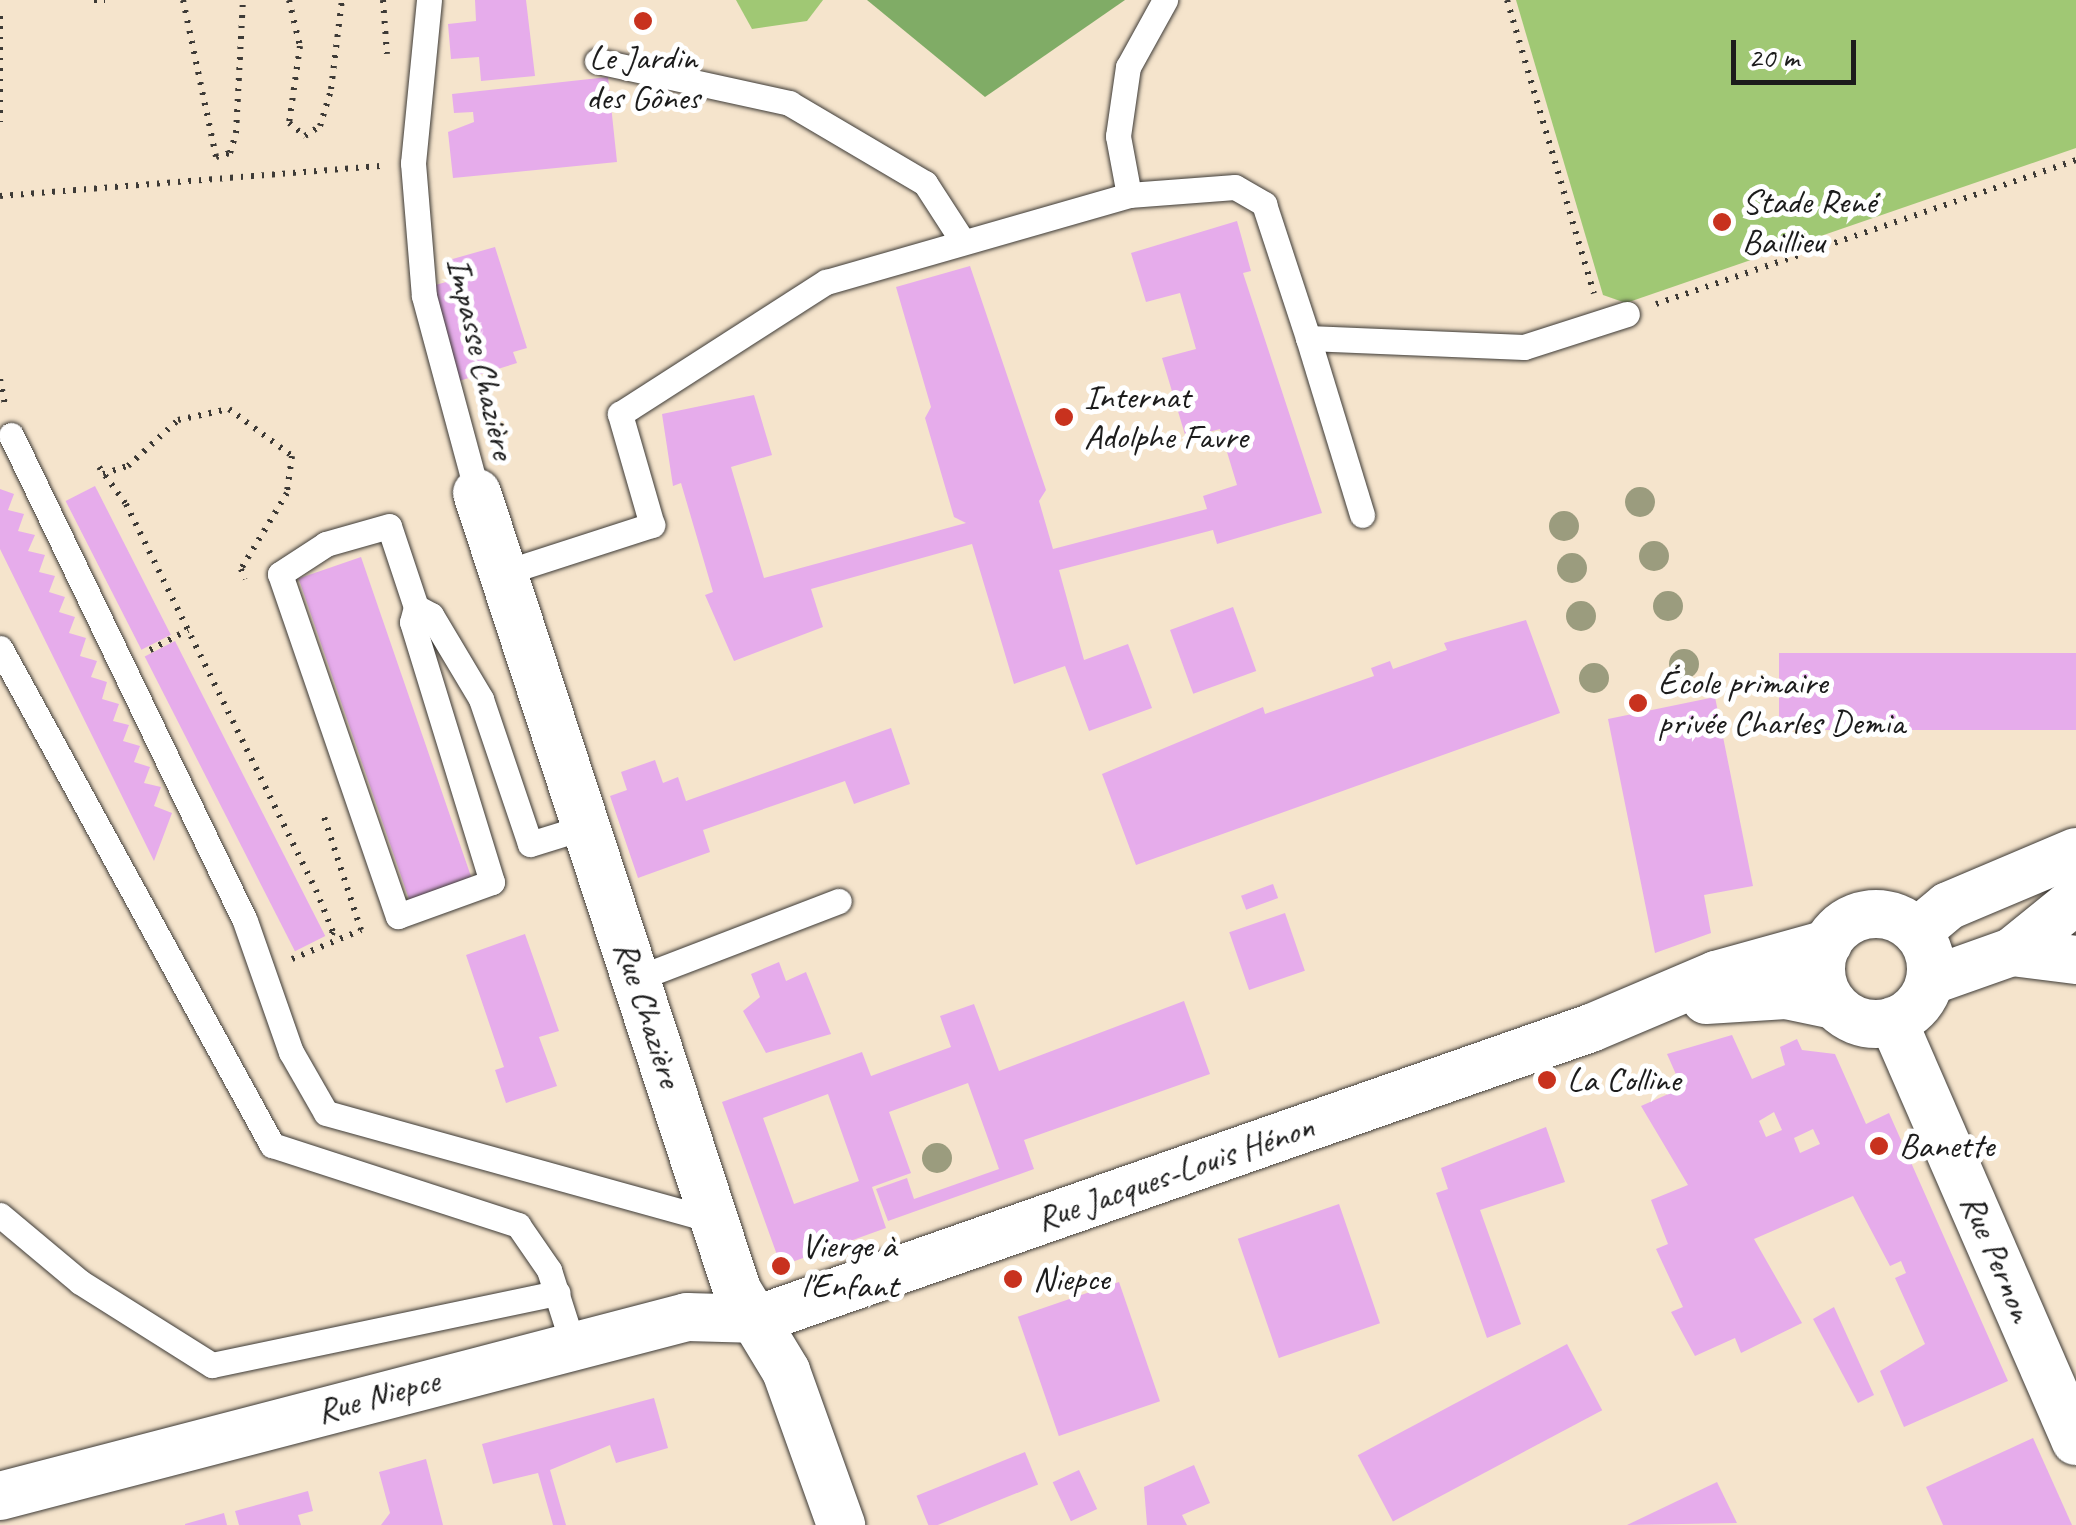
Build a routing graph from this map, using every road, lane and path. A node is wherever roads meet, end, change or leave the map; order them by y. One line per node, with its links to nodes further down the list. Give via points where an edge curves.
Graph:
1 (94, 0): 2 (path)
2 (105, 0)
3 (183, 0): 4 (path, via 216,158 230,153 236,133)
4 (242, 0)
5 (290, 0): 6 (path, via 300,46 289,123 305,136 320,126 331,90)
6 (342, 0)
7 (428, 0): 14 (lane, Impasse Chazière)
8 (1165, 0): 15 (lane, via 1128,67 1118,136)
9 (1508, 0): 19 (path)
10 (0, 16): 12 (path)
11 (597, 61): 17 (lane, via 789,102 925,183)
12 (0, 122)
13 (2076, 160): 18 (path)
14 (413, 163): 16 (path); 23 (lane, Impasse Chazière, via 424,296)
15 (1129, 195): 17 (lane); 20 (lane, via 1235,187 1264,204)
16 (0, 196)
17 (960, 236): 25 (lane, via 826,282 620,414 652,524)
18 (1628, 314): 19 (lane)
19 (1602, 323): 20 (lane, via 1524,346)
20 (1308, 338): 24 (lane)
21 (12, 436): 45 (lane, via 246,921 291,1052 326,1113)
22 (292, 456): 34 (path, via 229,409 205,408 128,466 101,470 316,890 333,932)
23 (477, 493): 25 (street, Rue Chazière)
24 (1362, 515)
25 (503, 573): 28 (street, Rue Chazière)
26 (416, 608): 26 (lane, via 412,622 492,882 398,916 280,574 326,544 389,526); 28 (lane, via 431,616 481,699 530,844)
27 (0, 648): 46 (lane, via 272,1145 518,1225)
28 (588, 826): 39 (street, Rue Chazière)
29 (2076, 852): 33 (street, via 1948,906)
30 (2076, 900): 36 (street)
31 (840, 902): 39 (lane)
32 (362, 930): 34 (path)
33 (1917, 932): 35 (street, Rue Jacques-Louis Hénon, via 1873,914); 40 (street)
34 (327, 942): 37 (path)
35 (1828, 944): 41 (street, via 1822,975); 43 (street, Rue Jacques-Louis Hénon, via 1716,974)
36 (2012, 952): 38 (street); 40 (street)
37 (296, 957)
38 (2076, 960)
39 (638, 978): 45 (street, Rue Chazière)
40 (1930, 981): 42 (street, via 1917,1006)
41 (1834, 1004): 42 (street, Rue Jacques-Louis Hénon, via 1861,1022); 43 (street, Rue Jacques-Louis Hénon, via 1724,996)
42 (1893, 1022): 49 (street, Rue Pernon)
43 (1591, 1028): 47 (street, Rue Jacques-Louis Hénon)
44 (0, 1216): 46 (lane, via 96,1293 212,1366)
45 (713, 1220): 47 (street, Rue Chazière, via 737,1290)
46 (558, 1293): 48 (lane)
47 (759, 1319): 48 (street, Rue Niepce, via 687,1317); 51 (street, Rue Chazière)
48 (573, 1345): 50 (street, Rue Niepce)
49 (2076, 1441)
50 (0, 1496)
51 (841, 1525)

